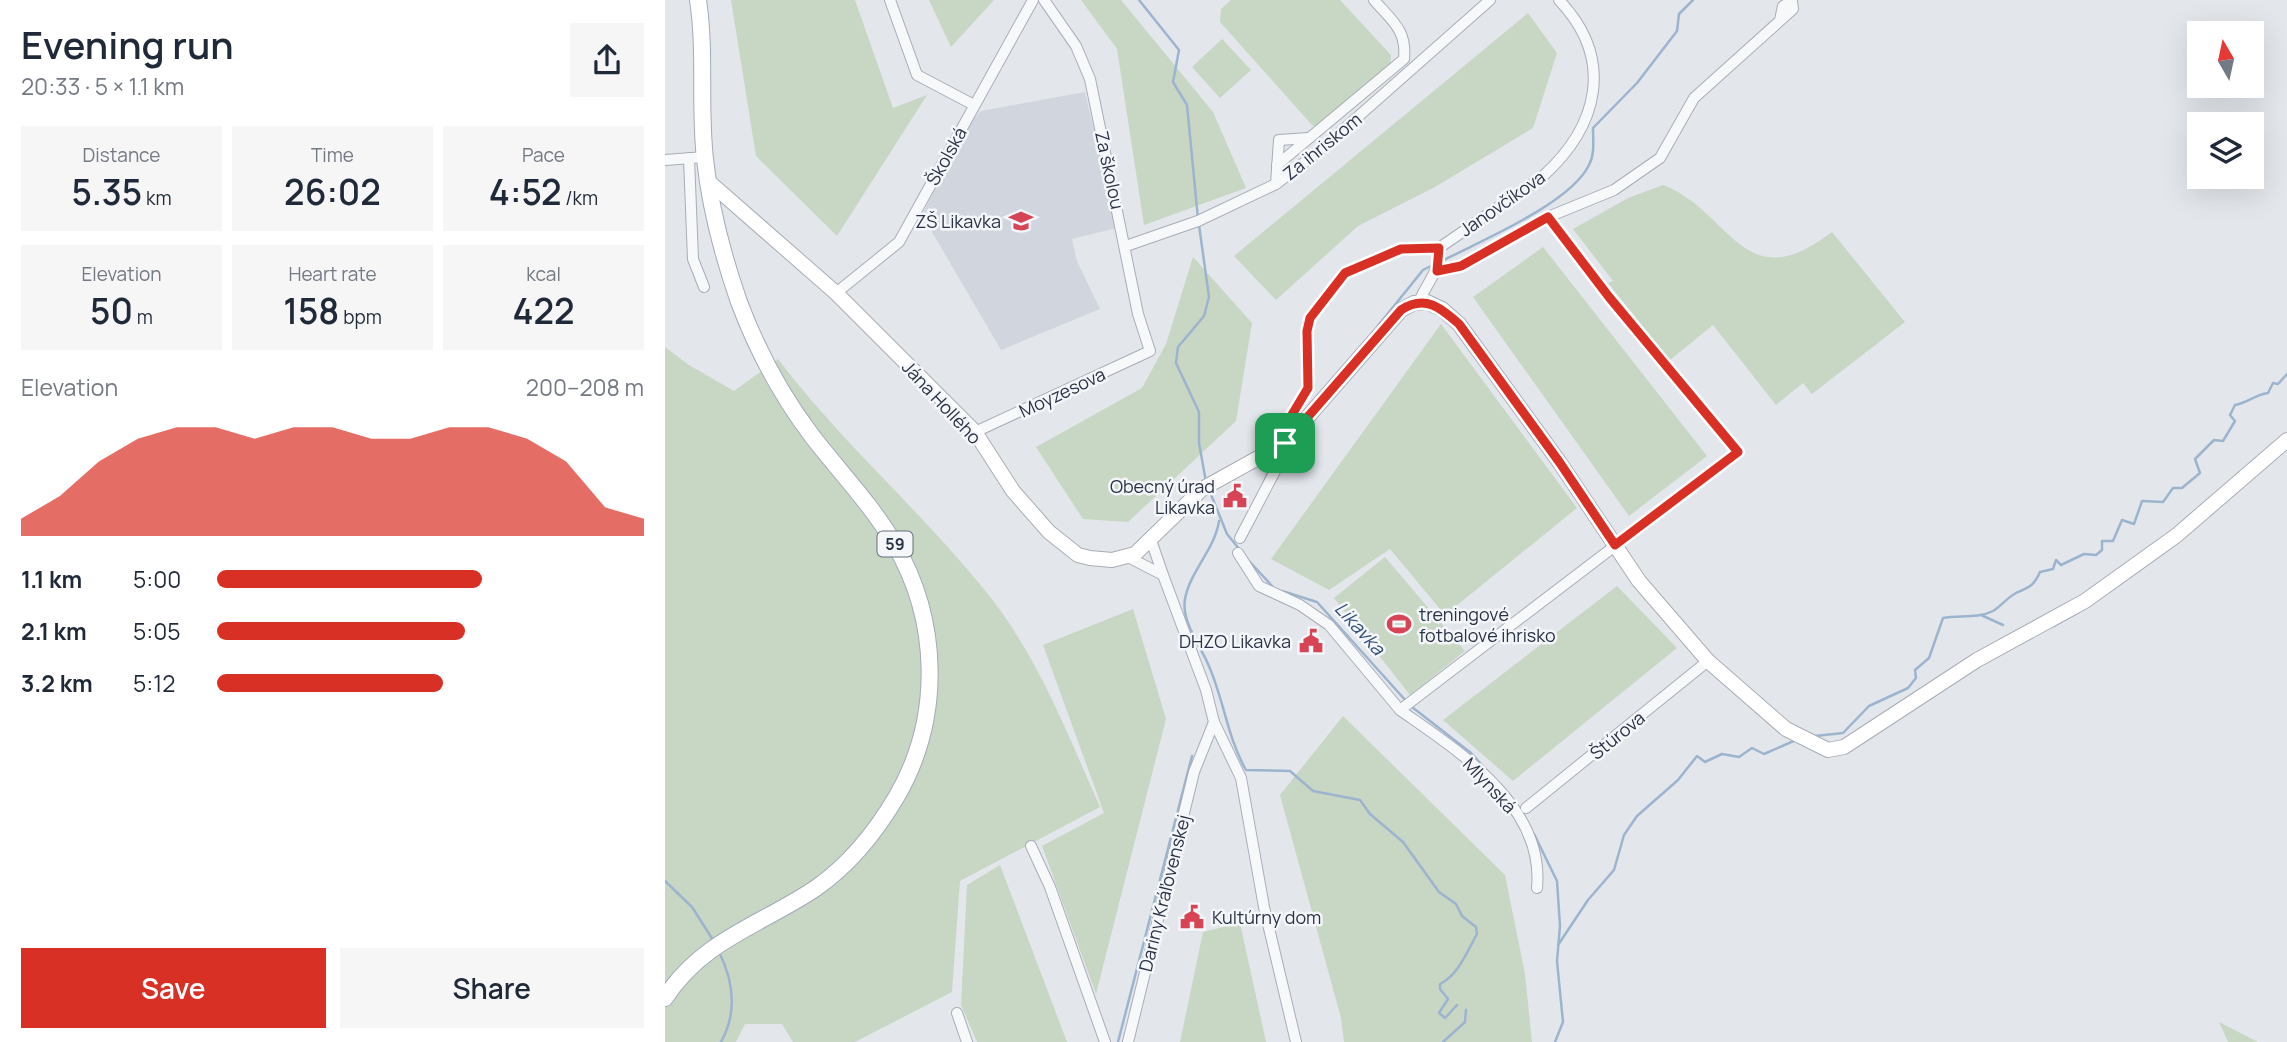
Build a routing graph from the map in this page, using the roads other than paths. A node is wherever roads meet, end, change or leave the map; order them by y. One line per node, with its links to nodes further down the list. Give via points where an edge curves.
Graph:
1 (698, 0): 11 (main road, 59, via 704,61)
2 (890, 0): 9 (street, via 917,75)
3 (1033, 0): 9 (street, Školská)
4 (1044, 0): 17 (street, Za školou, via 1076,46 1090,79)
5 (1374, 0): 10 (street, via 1401,31 1406,42 1403,59)
6 (1490, 0): 15 (street, Za ihriskom)
7 (1559, 0): 18 (street, Janovčíkova, via 1570,11 1595,62 1589,108 1578,134 1542,177)
8 (1780, 20): 16 (street, via 1694,98 1660,158 1614,190)
9 (974, 105): 21 (street, Školská, via 899,242)
10 (1309, 138): 13 (street); 13 (street, via 1279,140)
11 (697, 157): 12 (street); 14 (main road, 59); 20 (street, via 693,259)
12 (665, 160)
13 (1277, 165): 15 (street)
14 (708, 181): 21 (street, Jána Hollého); 41 (main road, 59, via 724,253 755,341 789,403 898,549 921,609 930,670 928,713 901,787 880,822 828,879 737,931 708,953)
15 (1276, 184): 17 (street, Za ihriskom, via 1198,221)
16 (1548, 217): 19 (street, via 1461,266); 29 (street, via 1738,452)
17 (1126, 246): 23 (street, Za školou)
18 (1439, 248): 19 (street); 26 (street, via 1401,249 1345,273 1310,318 1308,388 1281,433)
19 (1437, 271): 22 (street)
20 (704, 287)
21 (836, 293): 24 (street, Jána Hollého)
22 (1419, 302): 26 (street, via 1401,310); 29 (street, via 1434,304 1459,324)
23 (1150, 351): 24 (street, Moyzesova)
24 (975, 432): 31 (street, Jána Hollého, via 1013,491 1061,542 1090,558 1112,561)
25 (2287, 440): 33 (street, via 2176,535 2085,601 1977,660 1844,747 1828,750 1786,729)
26 (1285, 443): 27 (street, via 1285,452); 28 (street, via 1202,489)
27 (1240, 538)
28 (1151, 540): 31 (street); 32 (street)
29 (1615, 545): 33 (street, via 1639,581); 34 (street)
30 (1238, 553): 34 (street, Mlynská, via 1259,586 1329,625)
31 (1128, 557): 32 (street, Jána Hollého)
32 (1163, 575): 35 (street)
33 (1708, 661): 38 (street, Štúrova)
34 (1405, 705): 40 (street, Mlynská, via 1475,763 1520,817 1538,861)
35 (1214, 722): 36 (street); 37 (street, Dariny Kráľovenskej)
36 (1225, 745): 37 (street); 46 (street, via 1241,778 1264,907)
37 (1203, 746): 45 (street, Dariny Kráľovenskej)
38 (1526, 808)
39 (1031, 846): 44 (street)
40 (1537, 888)
41 (665, 998)
42 (957, 1013): 43 (street)
43 (967, 1042)
44 (1105, 1042)
45 (1128, 1042)
46 (1296, 1042)

